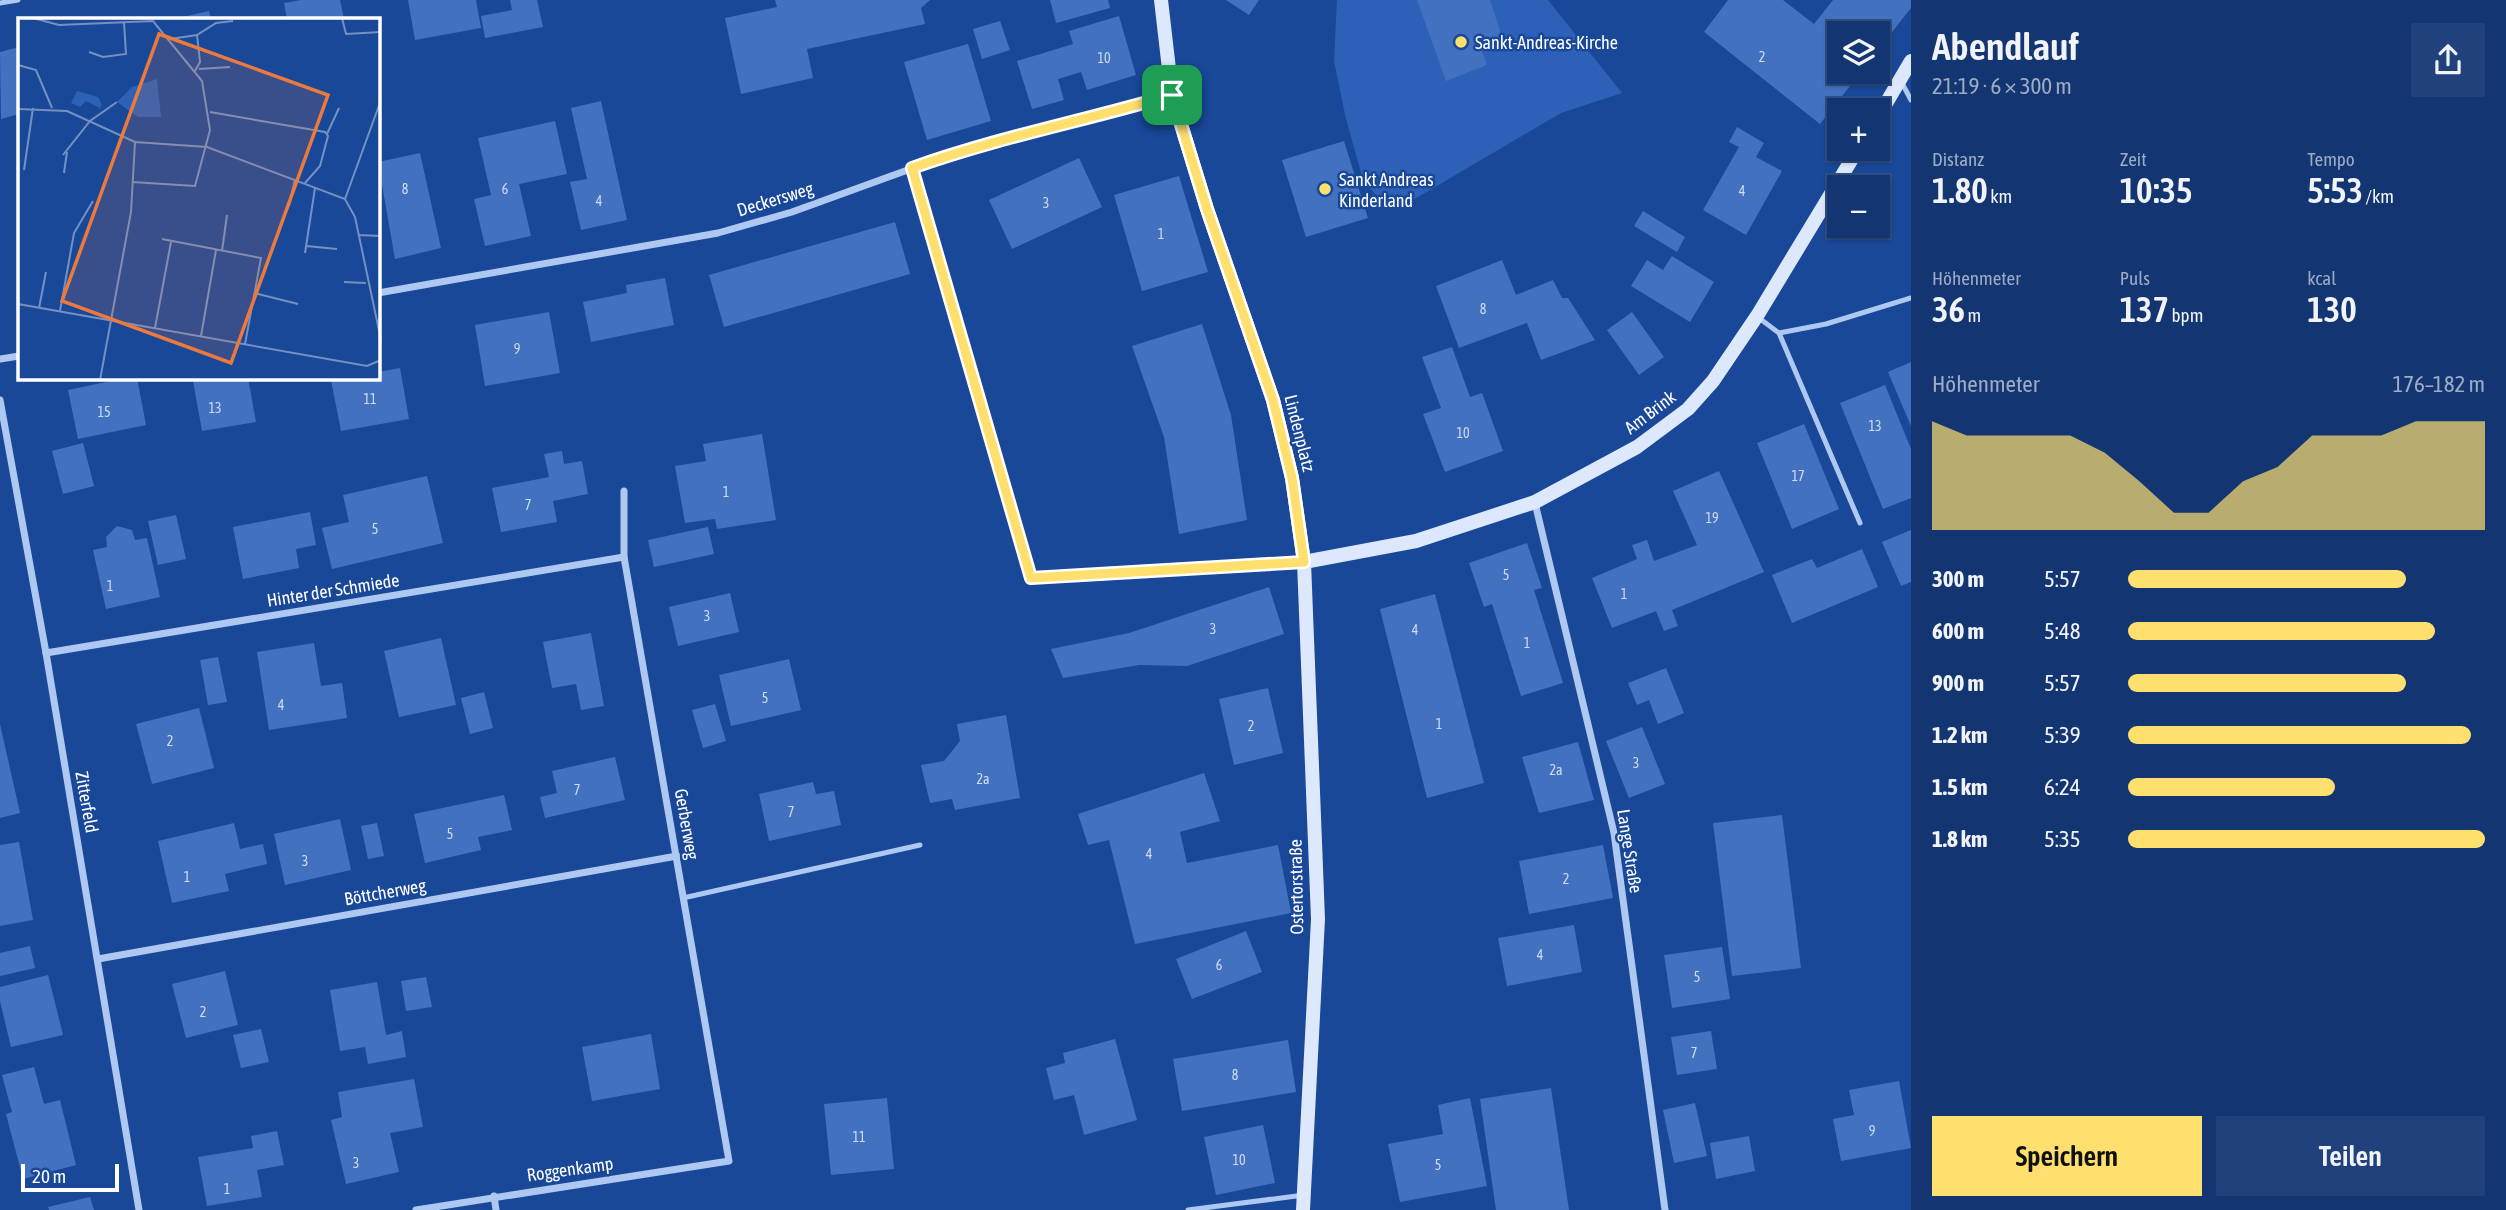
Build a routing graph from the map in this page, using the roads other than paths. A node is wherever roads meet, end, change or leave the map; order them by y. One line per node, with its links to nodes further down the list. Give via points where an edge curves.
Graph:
1 (18, 0): 3 (lane)
2 (1161, 0): 6 (street, Lindenplatz)
3 (0, 3)
4 (1911, 61): 5 (street)
5 (1900, 80): 7 (street); 8 (lane)
6 (1172, 95): 10 (street, Deckersweg, via 982,143); 22 (street, Lindenplatz, via 1273,400 1292,478)
7 (1889, 98)
8 (1911, 100)
9 (1851, 161): 13 (street, Am Brink)
10 (912, 168): 11 (street, Deckersweg, via 792,212 718,233); 22 (street, via 1031,578)
11 (380, 293)
12 (1911, 298): 14 (lane)
13 (1757, 316): 14 (lane); 19 (street, Am Brink, via 1688,409 1637,447)
14 (1779, 333): 20 (lane)
15 (18, 356): 16 (street)
16 (0, 359)
17 (0, 400): 23 (street, Zitterfeld)
18 (624, 491): 21 (street, Gerberweg)
19 (1535, 502): 22 (street, via 1416,541); 36 (street, Lange Straße, via 1614,833)
20 (1860, 523)
21 (624, 557): 23 (street, Hinter der Schmiede); 25 (street, Gerberweg)
22 (1304, 562): 29 (street, Ostertorstraße, via 1318,919)
23 (46, 653): 27 (street, Zitterfeld)
24 (920, 845): 26 (lane)
25 (677, 856): 26 (street, Gerberweg); 27 (street, Böttcherweg)
26 (683, 898): 28 (street, Gerberweg)
27 (98, 960): 31 (street, Zitterfeld)
28 (729, 1161): 30 (street, Roggenkamp)
29 (1304, 1195): 34 (lane); 35 (street, Ostertorstraße)
30 (494, 1196): 32 (street, Roggenkamp); 33 (street)
31 (139, 1210)
32 (416, 1210)
33 (496, 1210)
34 (1188, 1210)
35 (1303, 1210)
36 (1665, 1210)

